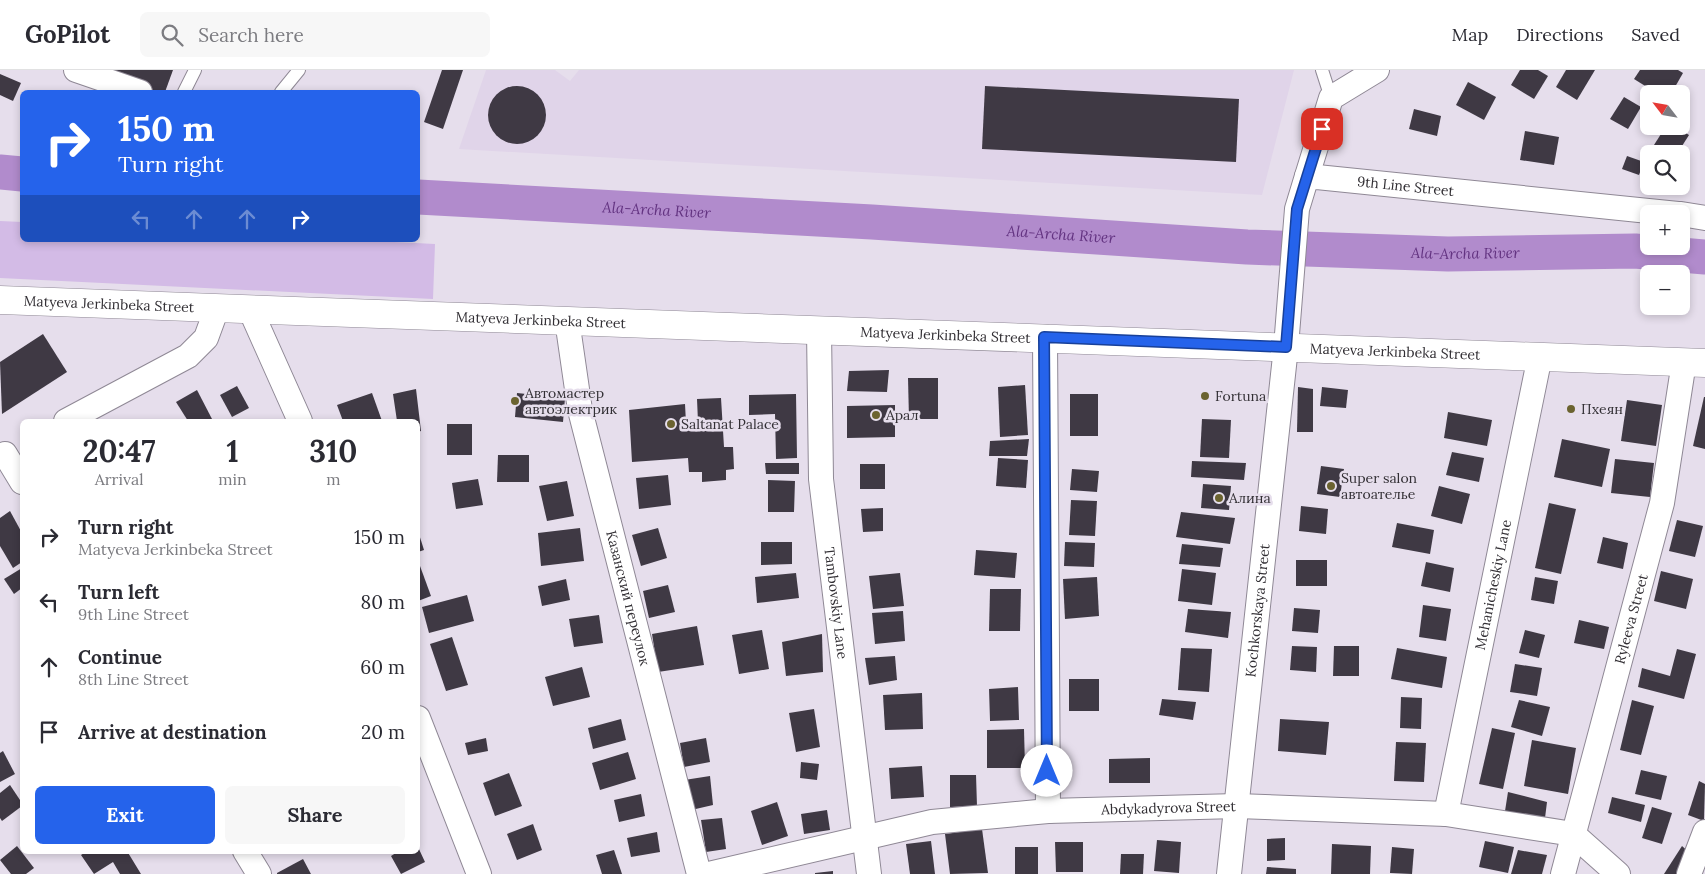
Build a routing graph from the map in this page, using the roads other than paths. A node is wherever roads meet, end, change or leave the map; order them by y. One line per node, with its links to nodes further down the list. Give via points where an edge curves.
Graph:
1 (76, 70): 6 (street)
2 (195, 70): 7 (lane)
3 (299, 70): 8 (lane)
4 (1322, 70): 9 (lane)
5 (1377, 70): 9 (street)
6 (134, 90)
7 (185, 90)
8 (283, 90)
9 (1331, 98): 10 (street)
10 (1307, 176): 11 (street, 9th Line Street); 20 (street, via 1297,209)
11 (1640, 210)
12 (1690, 216): 13 (street, 9th Line Street)
13 (1705, 218)
14 (0, 300): 15 (main road, Matyeva Jerkinbeka Street)
15 (216, 308): 16 (main road, Matyeva Jerkinbeka Street); 23 (street, Matyeva Jerkinbeka Street, via 206,338 188,356)
16 (250, 309): 17 (main road, Matyeva Jerkinbeka Street); 24 (street)
17 (567, 320): 18 (main road, Matyeva Jerkinbeka Street); 37 (street, Казанский переулок, via 580,410)
18 (819, 330): 19 (main road, Matyeva Jerkinbeka Street); 33 (street, Tambovskiy Lane, via 821,479)
19 (1044, 337): 20 (main road, Matyeva Jerkinbeka Street); 29 (street)
20 (1286, 347): 21 (main road, Matyeva Jerkinbeka Street); 28 (street, Kochkorskaya Street)
21 (1540, 356): 22 (main road, Matyeva Jerkinbeka Street); 30 (street, Mehanicheskiy Lane)
22 (1694, 362): 32 (street, Ryleeva Street, via 1662,502)
23 (70, 419)
24 (299, 419)
25 (9, 452): 26 (street)
26 (20, 477)
27 (420, 723): 36 (street)
28 (1237, 806): 29 (street, Abdykadyrova Street); 30 (street, Abdykadyrova Street); 40 (street, Kochkorskaya Street)
29 (1048, 811): 33 (street, Abdykadyrova Street, via 932,822)
30 (1446, 814): 32 (street, Abdykadyrova Street)
31 (1705, 832): 43 (street)
32 (1573, 834): 41 (street, Ryleeva Street); 42 (street)
33 (865, 839): 38 (street, Abdykadyrova Street); 39 (street, Tambovskiy Lane)
34 (247, 854): 35 (street)
35 (259, 874)
36 (480, 874)
37 (699, 874)
38 (709, 874)
39 (869, 874)
40 (1229, 874)
41 (1563, 874)
42 (1618, 874)
43 (1689, 874)

